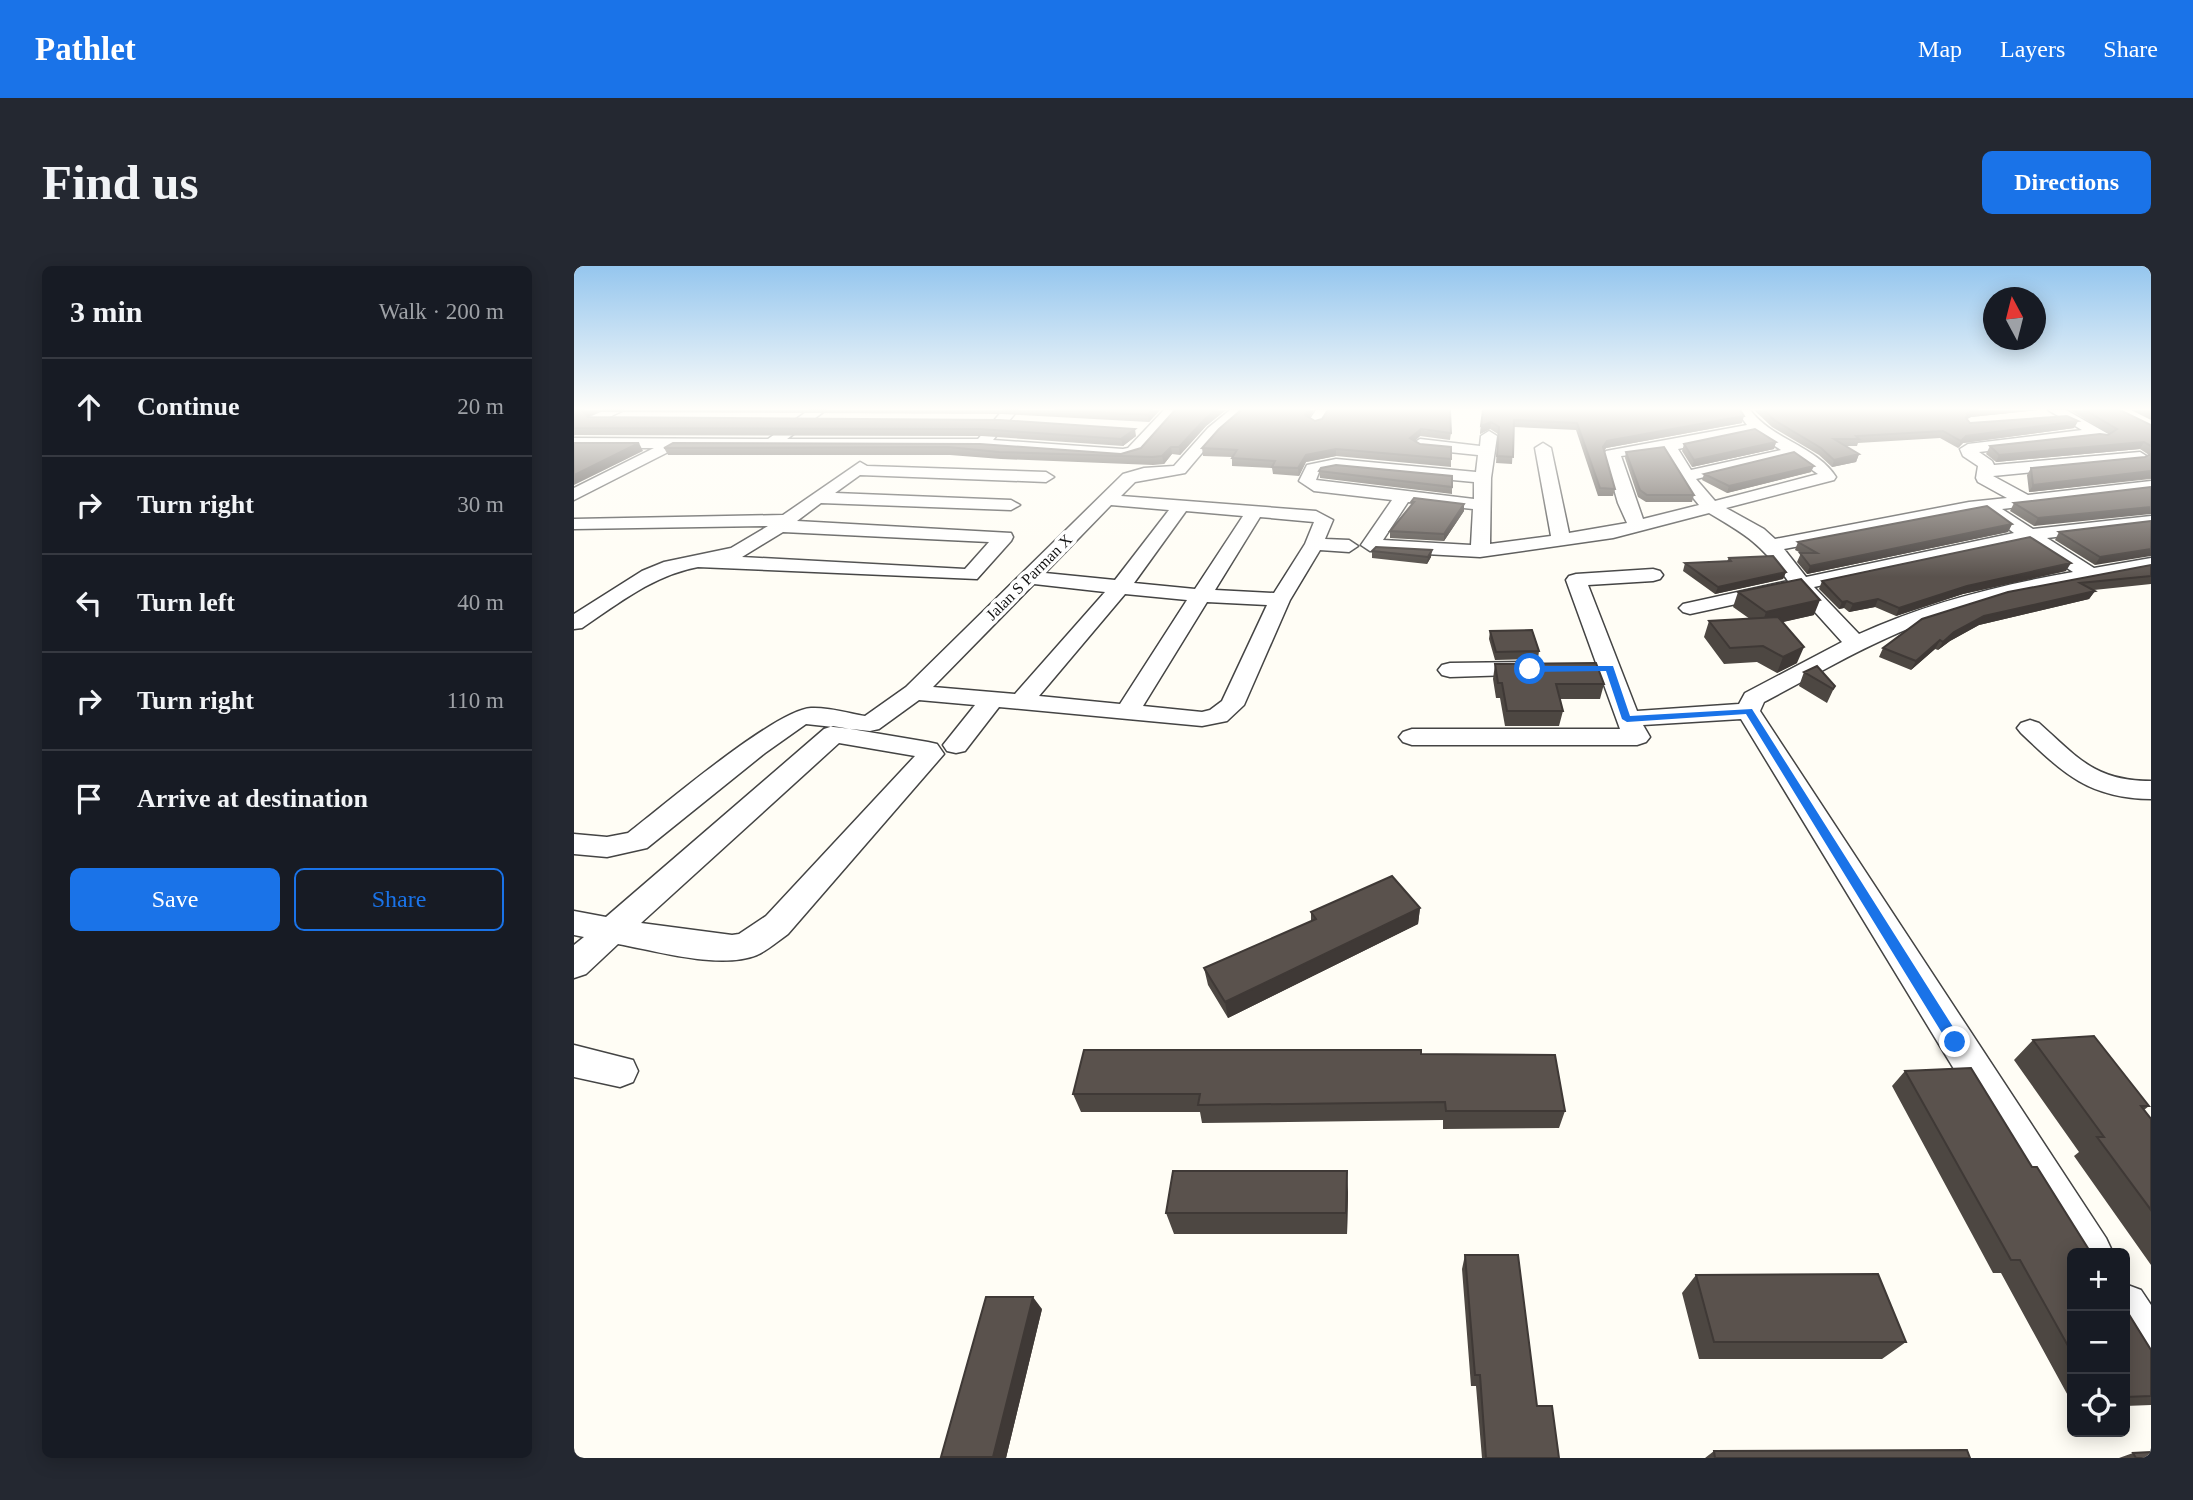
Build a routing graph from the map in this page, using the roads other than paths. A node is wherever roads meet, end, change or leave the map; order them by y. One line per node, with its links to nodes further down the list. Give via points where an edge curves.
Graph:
1 (630, 466): 19 (street)
2 (1134, 466): 15 (street)
3 (1184, 466): 15 (street, via 1180,470)
4 (1324, 466): 20 (street, via 1313,467 1307,481 1314,486)
5 (1353, 466): 17 (street)
6 (1485, 466): 17 (street)
7 (1546, 466): 36 (street)
8 (1616, 466): 33 (street)
9 (1680, 466): 16 (street)
10 (1731, 466): 16 (street)
11 (1818, 466): 28 (street, via 1828,477)
12 (1986, 466): 14 (street)
13 (2035, 466): 14 (street)
14 (1986, 471): 23 (street, via 1986,479)
15 (1139, 474): 22 (street, Jalan S Parman X)
16 (1686, 476): 28 (street)
17 (1483, 478): 25 (street)
18 (2151, 486): 23 (street)
19 (574, 495)
20 (1405, 495): 25 (street); 40 (street, via 1370,545)
21 (818, 498): 24 (street); 24 (street, via 858,469 1052,472); 31 (street)
22 (1108, 500): 27 (street); 45 (street, Jalan S Parman X)
23 (2023, 500): 26 (street)
24 (1011, 505): 35 (street)
25 (1482, 505): 40 (street)
26 (1991, 505): 34 (street, via 1993,511); 39 (street)
27 (1181, 506): 29 (street); 47 (street)
28 (1711, 508): 33 (street); 39 (street, via 1757,533)
29 (1254, 512): 37 (street, via 1322,518 1325,522); 48 (street)
30 (2151, 521): 34 (street)
31 (783, 523): 32 (street); 35 (street); 41 (street, via 737,553)
32 (574, 524)
33 (1638, 526): 36 (street)
34 (2033, 534): 43 (street); 46 (street)
35 (973, 536): 41 (street, via 1004,537 970,575)
36 (1561, 540): 40 (street)
37 (1314, 544): 38 (street); 49 (street)
38 (1349, 546)
39 (1770, 546): 46 (street)
40 (1480, 551)
41 (699, 561): 51 (street, via 649,575)
42 (2151, 564): 43 (street)
43 (2090, 573): 52 (street, via 1930,612)
44 (1653, 575): 54 (street, via 1576,580)
45 (1028, 577): 47 (street); 57 (street, Jalan S Parman X)
46 (1802, 586): 50 (street); 52 (street)
47 (1120, 587): 48 (street); 59 (street)
48 (1200, 595): 49 (street); 61 (street)
49 (1280, 600): 61 (street, via 1231,705 1218,716 1202,719)
50 (1690, 608)
51 (574, 623)
52 (1857, 645): 60 (street, via 1754,698)
53 (1583, 668): 54 (street)
54 (1609, 668): 62 (street)
55 (1556, 669): 56 (street)
56 (1450, 670)
57 (914, 692): 58 (street); 67 (street, Jalan S Parman X, via 870,724 811,715 792,721 637,841 607,847)
58 (993, 699): 59 (street); 65 (street)
59 (1021, 702): 61 (street)
60 (1748, 711): 62 (street); 73 (street)
61 (1127, 712)
62 (1627, 719): 64 (street, via 1637,737)
63 (2030, 728): 66 (street, via 2097,784 2126,791)
64 (1412, 737)
65 (956, 745)
66 (2151, 790)
67 (574, 844)
68 (574, 923): 69 (street)
69 (614, 929): 69 (street, via 725,949 746,946 777,925 931,754 833,734); 70 (street)
70 (574, 965)
71 (574, 1061): 72 (street)
72 (620, 1071)
73 (2088, 1248)
74 (2128, 1311): 75 (street)
75 (2151, 1347)

